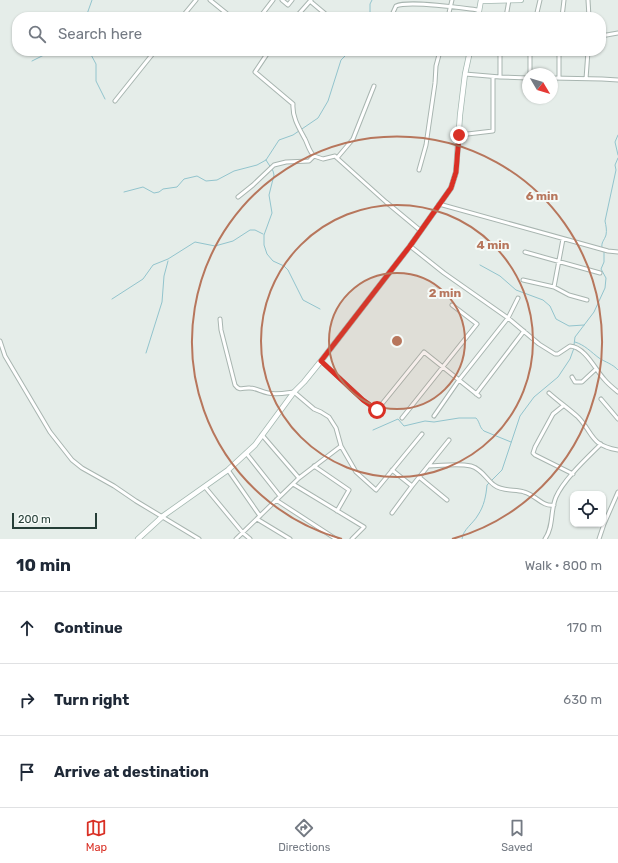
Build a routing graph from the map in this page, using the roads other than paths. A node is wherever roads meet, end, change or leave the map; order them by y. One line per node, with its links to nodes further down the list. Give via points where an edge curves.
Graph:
1 (196, 0): 16 (street)
2 (273, 0): 18 (street)
3 (282, 0): 4 (street, via 288,5)
4 (292, 0)
5 (310, 0): 19 (street); 20 (street)
6 (452, 0): 14 (street)
7 (481, 0): 8 (street); 15 (street)
8 (509, 0): 9 (street); 23 (street)
9 (521, 0)
10 (540, 0): 24 (street)
11 (564, 0): 25 (street)
12 (588, 0): 26 (street)
13 (213, 1): 17 (street)
14 (450, 6): 15 (street); 21 (street, via 405,2 396,6); 22 (street)
15 (479, 10)
16 (186, 12)
17 (225, 12)
18 (264, 12)
19 (300, 12)
20 (323, 12)
21 (393, 12)
22 (449, 12)
23 (507, 12)
24 (537, 12)
25 (563, 12)
26 (589, 12)
27 (618, 33): 28 (street)
28 (606, 35)
29 (151, 56): 46 (street)
30 (266, 56): 48 (street, via 255,72 293,104 292,112 299,130)
31 (439, 56): 50 (street, via 426,145)
32 (469, 56): 38 (street)
33 (500, 56): 40 (street)
34 (530, 56): 37 (street)
35 (559, 56): 42 (street)
36 (588, 56): 43 (street)
37 (530, 68)
38 (465, 74): 39 (street); 47 (street)
39 (493, 77): 40 (street); 47 (street, via 493,131)
40 (500, 77): 41 (street)
41 (522, 78)
42 (559, 78): 43 (street)
43 (586, 79): 44 (street)
44 (618, 80)
45 (374, 86): 49 (street, via 353,139)
46 (115, 100)
47 (459, 135): 52 (street, via 456,172 451,188)
48 (314, 156): 49 (street, via 322,159 335,156); 51 (street, via 309,161 274,165)
49 (337, 158): 53 (street)
50 (419, 170)
51 (238, 197)
52 (439, 204): 53 (street); 54 (street)
53 (421, 231): 55 (street)
54 (563, 239): 57 (street); 58 (street)
55 (410, 246): 65 (street); 69 (street)
56 (525, 252): 58 (street)
57 (618, 252)
58 (559, 262): 59 (street); 61 (street)
59 (600, 273)
60 (523, 280): 61 (street)
61 (554, 287): 63 (street)
62 (518, 298): 65 (street)
63 (586, 300)
64 (452, 305): 70 (street, via 477,324)
65 (508, 318): 67 (street); 73 (street)
66 (220, 319): 74 (street, via 238,388 241,390 246,387 269,394)
67 (524, 331): 71 (street, via 555,354 570,346 577,348); 73 (street, via 477,395)
68 (0, 341): 106 (street, via 5,356 50,432 72,460)
69 (321, 361): 70 (street, via 377,410 424,352); 74 (street)
70 (442, 367): 73 (street); 80 (street)
71 (596, 369): 72 (street, via 582,382 575,382); 75 (street)
72 (572, 377)
73 (459, 380): 79 (street)
74 (294, 392): 83 (street); 86 (street, via 314,410 330,417)
75 (618, 392)
76 (549, 393): 78 (street)
77 (601, 399): 81 (street)
78 (563, 406): 85 (street, via 578,417 590,435); 93 (street, via 553,414 533,453)
79 (434, 416)
80 (402, 418)
81 (618, 419)
82 (422, 434): 92 (street)
83 (262, 435): 88 (street); 95 (street)
84 (449, 440): 90 (street)
85 (601, 444): 87 (street); 93 (street)
86 (341, 446): 89 (street); 92 (street, via 356,472 376,490)
87 (618, 450)
88 (246, 453): 91 (street); 100 (street)
89 (314, 466): 95 (street); 104 (street, via 349,490)
90 (428, 466): 94 (street); 103 (street, via 471,466 481,471 500,488 525,492 544,504)
91 (228, 470): 97 (street); 107 (street)
92 (392, 470): 98 (street)
93 (573, 474): 103 (street, via 560,490)
94 (419, 477): 98 (street); 102 (street)
95 (299, 478): 96 (street)
96 (293, 484): 100 (street); 104 (street)
97 (205, 486): 106 (street); 109 (street)
98 (412, 486): 105 (street)
99 (618, 492): 118 (street)
100 (280, 496): 101 (street)
101 (276, 500): 107 (street); 115 (street)
102 (447, 500)
103 (554, 505): 117 (street, via 551,529)
104 (337, 511): 116 (street, via 364,527)
105 (392, 513)
106 (163, 516): 110 (street); 111 (street)
107 (260, 516): 108 (street)
108 (257, 519): 109 (street); 114 (street)
109 (243, 533): 112 (street); 113 (street)
110 (138, 539)
111 (199, 539)
112 (236, 539)
113 (250, 539)
114 (290, 539)
115 (336, 539)
116 (352, 539)
117 (545, 539)
118 (598, 539)

